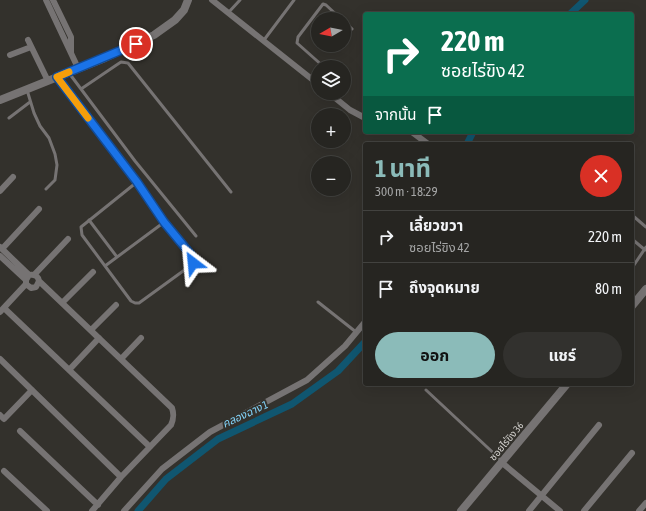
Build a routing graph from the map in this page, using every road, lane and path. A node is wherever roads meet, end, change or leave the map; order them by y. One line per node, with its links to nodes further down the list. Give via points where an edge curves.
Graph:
1 (46, 0): 14 (street)
2 (53, 0): 14 (street, via 71,37)
3 (188, 0): 17 (street, via 184,10 167,27 136,44)
4 (212, 0): 9 (street)
5 (240, 0): 9 (lane)
6 (294, 0): 12 (lane)
7 (317, 12): 8 (lane, via 323,4)
8 (334, 12)
9 (228, 14): 12 (street)
10 (311, 20): 16 (lane, via 298,37 297,43)
11 (28, 40): 13 (street)
12 (263, 41): 20 (street)
13 (31, 47): 15 (street); 21 (street)
14 (71, 53): 17 (street)
15 (10, 56)
16 (316, 60)
17 (78, 68): 18 (street)
18 (69, 72): 19 (street); 23 (lane)
19 (57, 77): 21 (street); 32 (street)
20 (311, 79)
21 (48, 81): 22 (street)
22 (26, 89): 24 (street); 26 (lane)
23 (81, 89): 35 (lane, via 122,62 128,63); 41 (lane)
24 (0, 100)
25 (338, 100): 27 (street)
26 (30, 102): 28 (lane); 33 (lane, via 40,126 49,138 57,165 55,180)
27 (363, 117)
28 (8, 118)
29 (415, 134): 30 (street)
30 (425, 142)
31 (13, 177): 34 (street)
32 (137, 182): 38 (lane); 39 (street)
33 (46, 189)
34 (0, 191)
35 (231, 192)
36 (39, 209): 44 (street)
37 (634, 217): 40 (lane)
38 (89, 220): 48 (lane); 50 (lane, via 81,227 82,234)
39 (164, 222): 47 (street); 48 (lane)
40 (646, 226)
41 (196, 236)
42 (68, 239): 52 (street)
43 (634, 240): 45 (lane)
44 (1, 248): 52 (street)
45 (645, 248): 49 (lane)
46 (0, 256): 52 (street)
47 (192, 256): 50 (lane, via 194,260 190,266 139,303 131,301)
48 (117, 257): 50 (lane)
49 (634, 265)
50 (105, 266)
51 (93, 272): 56 (street)
52 (29, 279): 53 (street, via 37,277); 53 (street, via 29,288 38,286); 59 (street)
53 (39, 281): 56 (street)
54 (646, 289): 57 (street)
55 (318, 302): 62 (lane)
56 (62, 303): 61 (street)
57 (634, 304)
58 (116, 305): 61 (street)
59 (2, 310): 67 (street)
60 (363, 325): 62 (street)
61 (91, 330): 63 (street)
62 (357, 333): 84 (street, via 307,380 210,432 162,470)
63 (99, 338): 65 (street); 67 (street)
64 (141, 338): 65 (street)
65 (121, 359): 74 (street, via 172,408 174,419 171,425)
66 (0, 360): 69 (street)
67 (69, 370): 74 (street)
68 (565, 386): 76 (street, ซอยไร่ขิง 36)
69 (32, 390): 71 (street, via 4,419); 78 (street)
70 (426, 390): 76 (lane)
71 (0, 415)
72 (599, 425): 79 (street)
73 (20, 431): 81 (street)
74 (150, 447): 78 (street)
75 (632, 453): 88 (street)
76 (502, 462): 79 (street); 85 (street, ซอยไร่ขิง 36)
77 (4, 472): 82 (street)
78 (121, 476): 81 (street)
79 (541, 495): 86 (street); 87 (street)
80 (646, 503): 89 (street)
81 (98, 505): 83 (street)
82 (47, 511)
83 (92, 511)
84 (124, 511)
85 (462, 511)
86 (528, 511)
87 (560, 511)
88 (584, 511)
89 (639, 511)

